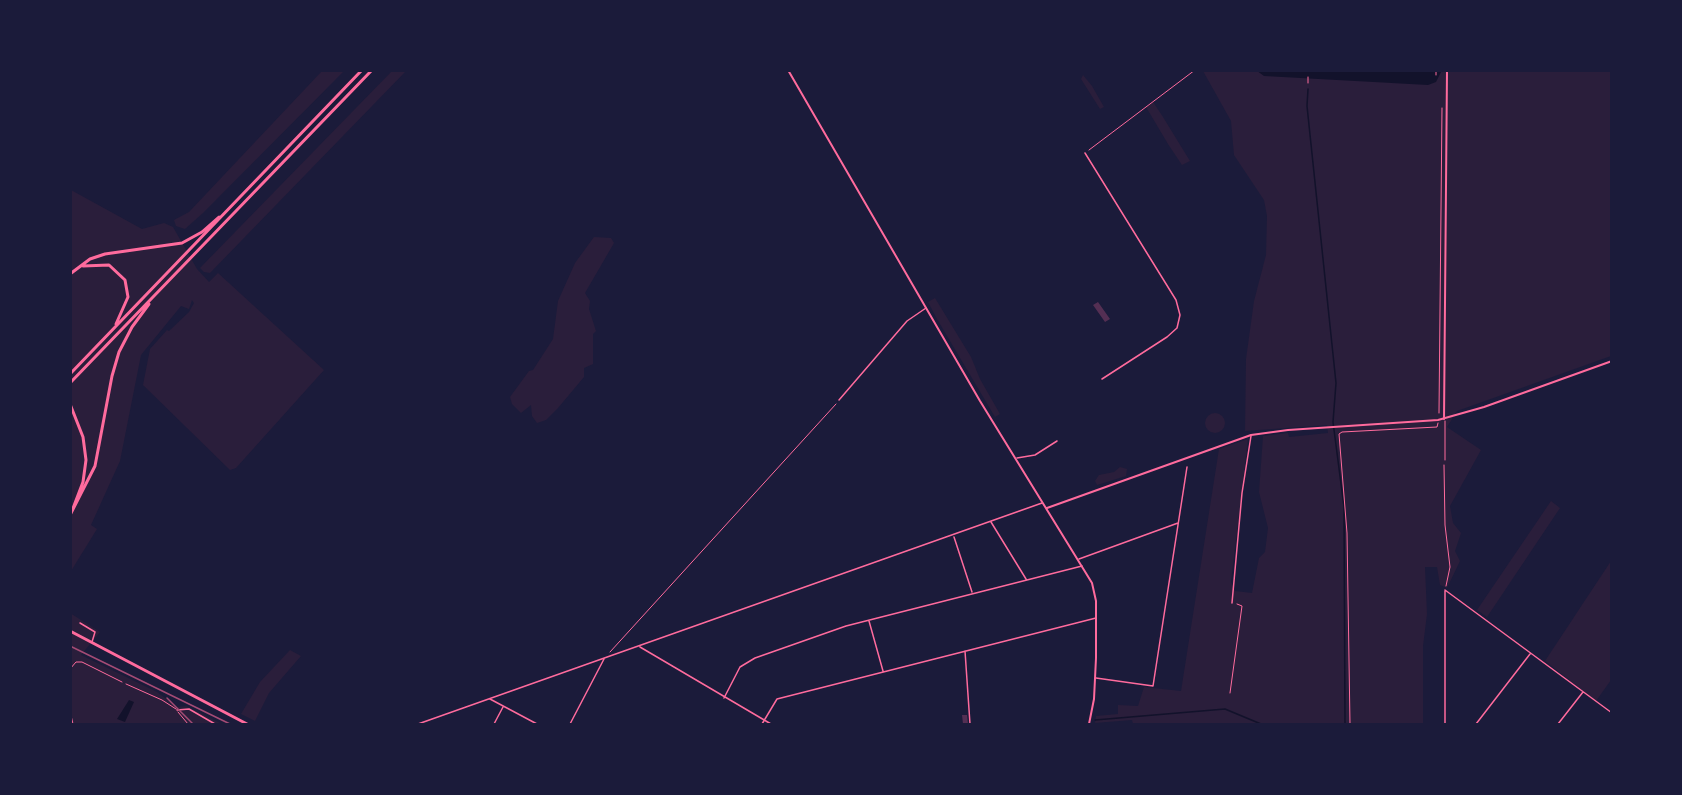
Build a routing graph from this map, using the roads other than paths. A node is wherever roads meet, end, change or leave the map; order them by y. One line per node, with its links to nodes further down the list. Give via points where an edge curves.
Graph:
1 (362, 70): 6 (main road)
2 (372, 70): 9 (main road)
3 (788, 70): 10 (main road)
4 (1447, 70): 18 (main road)
5 (1084, 153): 14 (street, via 1176,300 1180,315 1177,328 1167,337)
6 (232, 206): 7 (main road, via 202,232 182,243 105,254); 11 (main road)
7 (81, 266): 8 (main road); 11 (main road, via 109,265 125,280 127,306)
8 (70, 274)
9 (152, 299): 15 (main road); 28 (main road, via 115,363 95,466)
10 (927, 307): 16 (street, via 907,321); 21 (main road)
11 (108, 335): 13 (main road)
12 (1611, 361): 18 (main road)
13 (70, 374)
14 (1102, 379)
15 (70, 383)
16 (839, 400)
17 (71, 404): 24 (main road, via 86,453)
18 (1444, 419): 19 (main road); 22 (lane)
19 (1251, 435): 27 (main road); 36 (street)
20 (1057, 441): 21 (street, via 1035,455)
21 (1016, 459): 25 (main road)
22 (1445, 460)
23 (1187, 467): 30 (street)
24 (78, 495): 26 (main road); 28 (main road)
25 (1043, 503): 27 (main road); 29 (street)
26 (70, 507)
27 (1046, 508): 32 (main road)
28 (70, 514)
29 (990, 521): 31 (street); 34 (street)
30 (1178, 523): 32 (street); 47 (street, via 1153,686)
31 (953, 536): 35 (street); 42 (street)
32 (1078, 560): 33 (main road)
33 (1082, 566): 34 (street); 37 (main road, via 1095,590)
34 (1027, 580): 35 (street)
35 (972, 593): 38 (street)
36 (1232, 603)
37 (1096, 618): 43 (street); 47 (main road)
38 (868, 620): 46 (street); 50 (street, via 740,667)
39 (80, 623): 41 (street, via 95,632)
40 (70, 631): 41 (main road)
41 (91, 643): 58 (main road)
42 (640, 647): 45 (street); 50 (street)
43 (965, 650): 46 (street); 65 (street)
44 (1530, 653): 49 (street); 67 (street, via 1445,590); 68 (street)
45 (605, 658): 51 (street); 62 (street)
46 (883, 672): 55 (street, via 777,699)
47 (1095, 678): 66 (main road)
48 (126, 684): 53 (lane)
49 (1583, 692): 54 (street); 69 (street)
50 (724, 698): 55 (street)
51 (490, 699): 52 (street); 59 (street)
52 (503, 706): 60 (street); 61 (street)
53 (177, 710): 56 (lane); 57 (street, via 189,709)
54 (1611, 713)
55 (764, 721): 63 (street); 64 (street)
56 (188, 724)
57 (215, 724)
58 (247, 724)
59 (418, 724)
60 (494, 724)
61 (537, 724)
62 (570, 724)
63 (762, 724)
64 (771, 724)
65 (970, 724)
66 (1089, 724)
67 (1445, 724)
68 (1476, 724)
69 (1558, 724)

